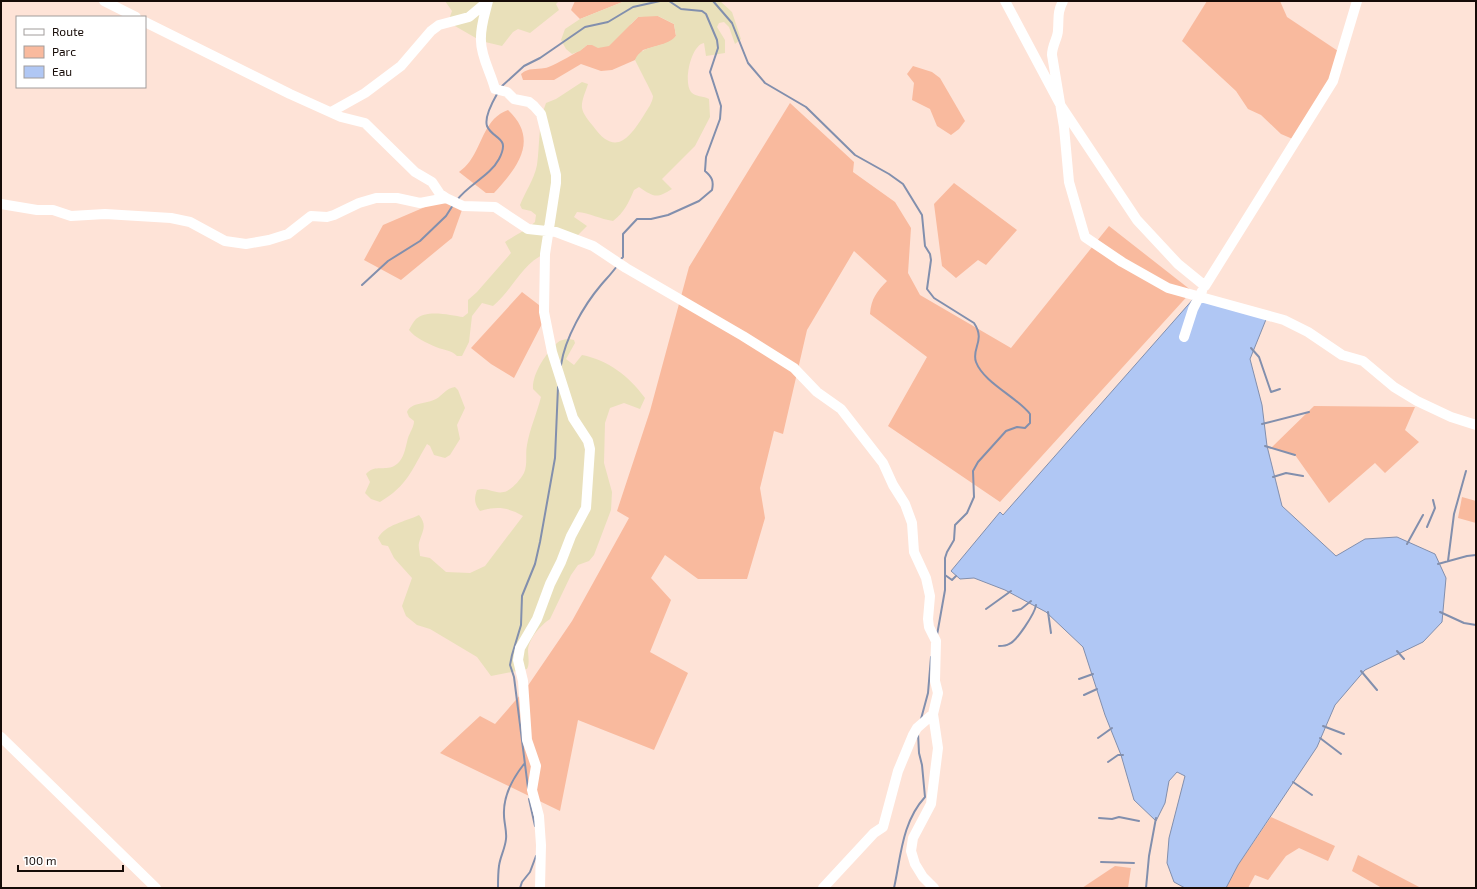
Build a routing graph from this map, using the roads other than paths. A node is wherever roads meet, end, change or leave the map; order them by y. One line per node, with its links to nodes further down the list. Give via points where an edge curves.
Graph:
1 (104, 1): 6 (street)
2 (488, 1): 9 (street, via 470,17 439,25 401,66 364,93); 12 (street, via 480,41 495,88 507,92 514,99 529,102 541,114 556,175)
3 (1005, 1): 8 (street)
4 (1063, 1): 8 (street, via 1052,50)
5 (1357, 1): 13 (street, via 1333,81)
6 (134, 16)
7 (146, 22): 9 (street)
8 (1061, 106): 13 (street, via 1137,220 1178,264); 14 (street, via 1070,182 1084,237 1168,288)
9 (331, 112): 10 (street, via 365,123 415,172 432,182)
10 (446, 198): 11 (street, via 420,203 397,198 376,198 327,217 311,216 288,234 246,244 225,241 190,222 171,218 105,214 71,216 53,210); 12 (street, via 463,206 495,207 528,229)
11 (1, 204)
12 (548, 232): 17 (street, via 575,238 594,246 626,268 743,336 794,368 817,392 845,415 883,463 893,485 906,504 912,523 914,552 926,578 930,596 929,627 936,641 935,681 938,693); 20 (street, via 544,312 552,352 573,418 588,441 590,449 586,508 571,536 537,619 520,648 518,660 523,681 527,740 536,766 532,790 539,816)
13 (1205, 286): 14 (street)
14 (1199, 296): 15 (street); 16 (street, via 1300,327 1342,355 1363,361 1417,402)
15 (1184, 337)
16 (1476, 425)
17 (933, 714): 21 (street, via 912,735 898,771 883,827); 22 (street, via 938,748 935,783 931,804 913,838 911,851 923,877)
18 (1, 738): 19 (street)
19 (156, 888)
20 (540, 888)
21 (823, 888)
22 (934, 888)

